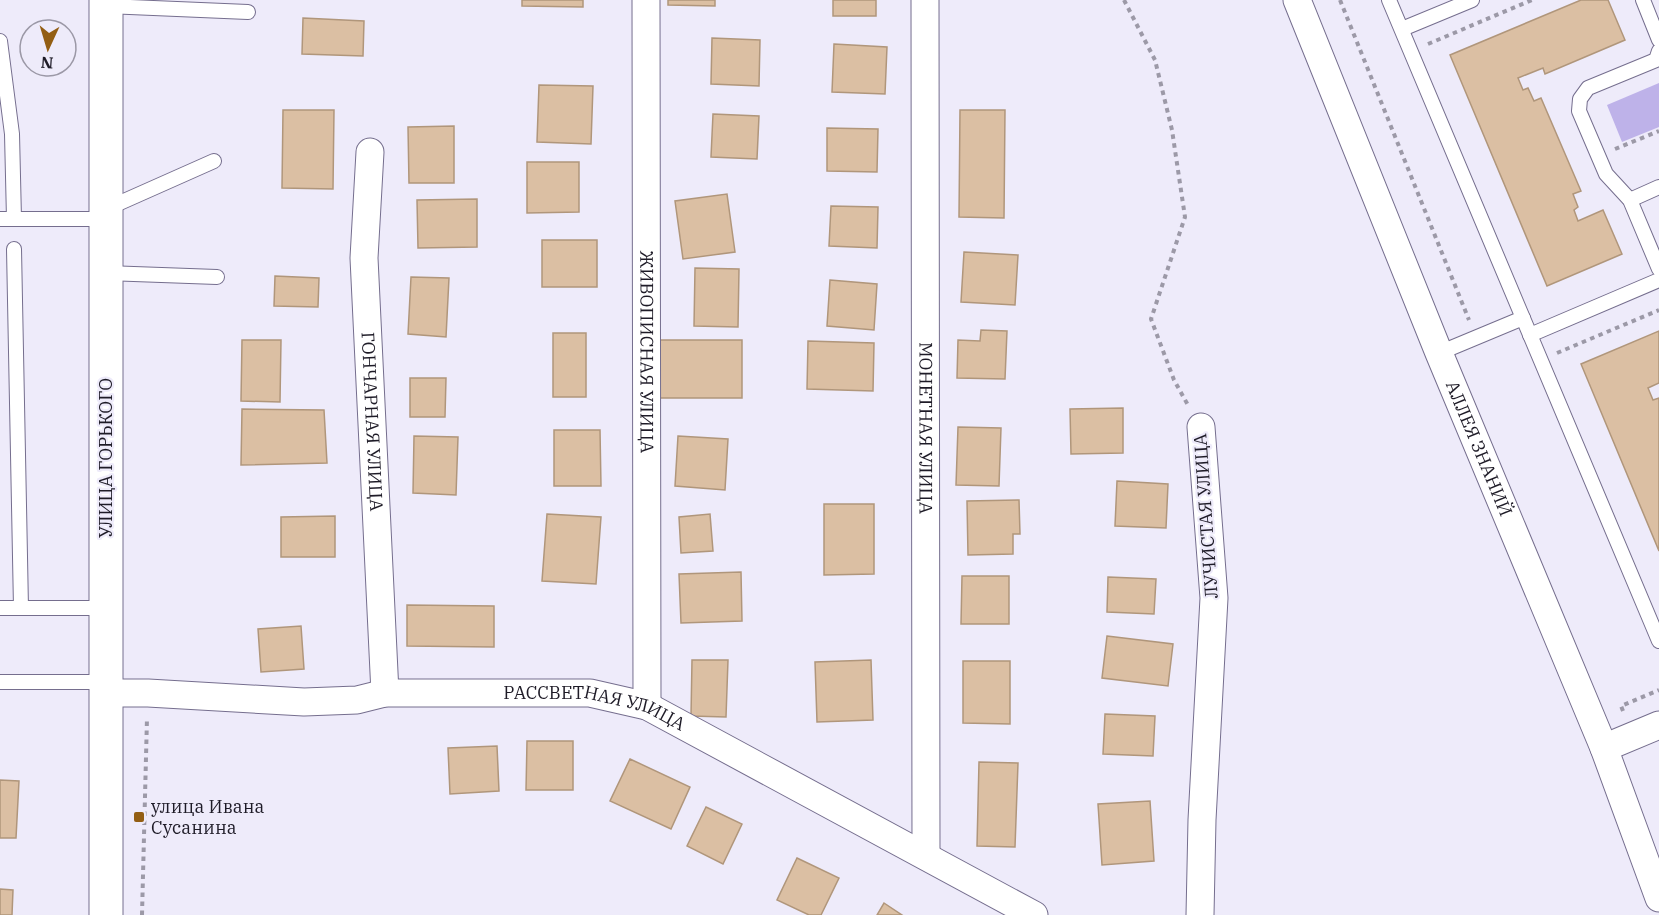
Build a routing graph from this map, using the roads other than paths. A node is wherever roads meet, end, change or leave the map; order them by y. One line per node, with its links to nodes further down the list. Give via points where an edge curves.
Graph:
1 (646, 0): 35 (street, ЖИВОПИСНАЯ УЛИЦА)
2 (925, 0): 38 (street, МОНЕТНАЯ УЛИЦА)
3 (1297, 0): 26 (street, АЛЛЕЯ ЗНАНИЙ)
4 (1389, 0): 9 (lane)
5 (1472, 0): 9 (lane)
6 (1643, 0): 10 (lane)
7 (106, 3): 8 (lane); 17 (main road, УЛИЦА ГОРЬКОГО)
8 (248, 12)
9 (1402, 29): 24 (lane)
10 (1659, 40)
11 (0, 41): 18 (lane, via 12,134)
12 (1659, 51): 16 (lane, via 1656,60 1588,88 1580,99 1579,111 1606,174)
13 (370, 152): 34 (street, ГОНЧАРНАЯ УЛИЦА, via 364,258)
14 (214, 161): 17 (lane)
15 (1659, 187): 16 (lane)
16 (1630, 200): 20 (lane)
17 (106, 214): 18 (lane); 21 (main road, УЛИЦА ГОРЬКОГО)
18 (7, 219)
19 (14, 249): 29 (lane)
20 (1659, 269)
21 (106, 273): 22 (lane); 30 (main road, УЛИЦА ГОРЬКОГО)
22 (217, 277)
23 (1659, 280): 25 (lane)
24 (1523, 318): 25 (lane); 26 (lane)
25 (1530, 335): 31 (lane)
26 (1439, 353): 37 (street, АЛЛЕЯ ЗНАНИЙ)
27 (1201, 427): 42 (street, ЛУЧИСТАЯ УЛИЦА, via 1214,598)
28 (0, 608): 29 (lane)
29 (21, 608): 30 (lane)
30 (106, 608): 33 (main road, УЛИЦА ГОРЬКОГО)
31 (1659, 641)
32 (0, 682): 33 (lane)
33 (106, 688): 34 (street, РАССВЕТНАЯ УЛИЦА, via 304,702 357,700); 40 (main road, УЛИЦА ГОРЬКОГО)
34 (385, 693): 35 (street, РАССВЕТНАЯ УЛИЦА, via 590,693)
35 (647, 706): 38 (street, РАССВЕТНАЯ УЛИЦА)
36 (1659, 725): 37 (street)
37 (1604, 748): 39 (street, АЛЛЕЯ ЗНАНИЙ)
38 (926, 856): 41 (street, РАССВЕТНАЯ УЛИЦА)
39 (1659, 898)
40 (106, 915)
41 (1034, 915)
42 (1200, 915)

